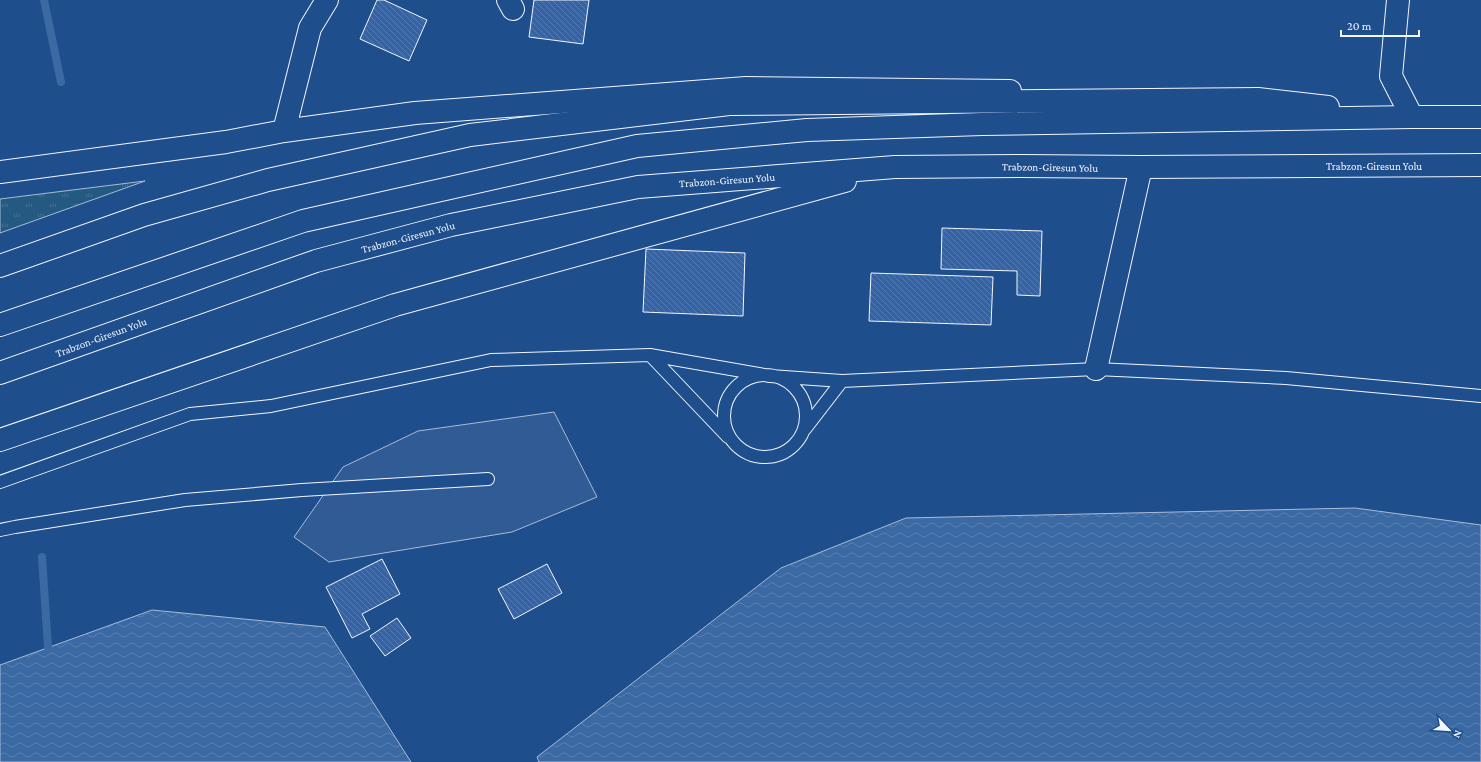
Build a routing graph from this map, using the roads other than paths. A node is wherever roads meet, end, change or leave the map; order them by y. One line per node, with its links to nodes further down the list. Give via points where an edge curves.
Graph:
1 (327, 0): 6 (main road, via 310,28)
2 (1398, 0): 4 (main road, via 1391,76)
3 (1153, 100): 4 (main road, via 1258,99); 6 (main road, via 1096,92 746,88 415,113); 11 (main road, via 729,104 470,135 261,182 144,215)
4 (1412, 117): 5 (main road); 12 (main road, via 990,124 807,130 637,146 303,221)
5 (1481, 117)
6 (284, 131): 10 (main road, via 226,142)
7 (1481, 165): 9 (main road, Trabzon-Giresun Yolu)
8 (896, 167): 9 (main road, Trabzon-Giresun Yolu); 15 (main road, Trabzon-Giresun Yolu, via 638,187 451,225 316,261); 20 (main road, via 395,305)
9 (1141, 168): 14 (main road)
10 (0, 172)
11 (0, 266)
12 (0, 325)
13 (650, 355): 16 (lane); 21 (lane); 23 (lane, via 491,360 271,406 190,414)
14 (1096, 369): 17 (lane); 18 (lane, via 1286,378)
15 (0, 373)
16 (770, 376): 17 (lane); 19 (lane, via 781,378 798,391 806,411); 21 (lane, via 759,376 739,384 727,402 725,424)
17 (842, 381): 19 (lane)
18 (1481, 396)
19 (803, 432): 21 (lane, via 796,444 785,452 772,456 758,456 745,452)
20 (0, 440)
21 (734, 443)
22 (488, 479): 24 (lane, via 302,490 192,500)
23 (0, 482)
24 (15, 527): 25 (lane); 26 (lane)
25 (0, 530)
26 (0, 540)

